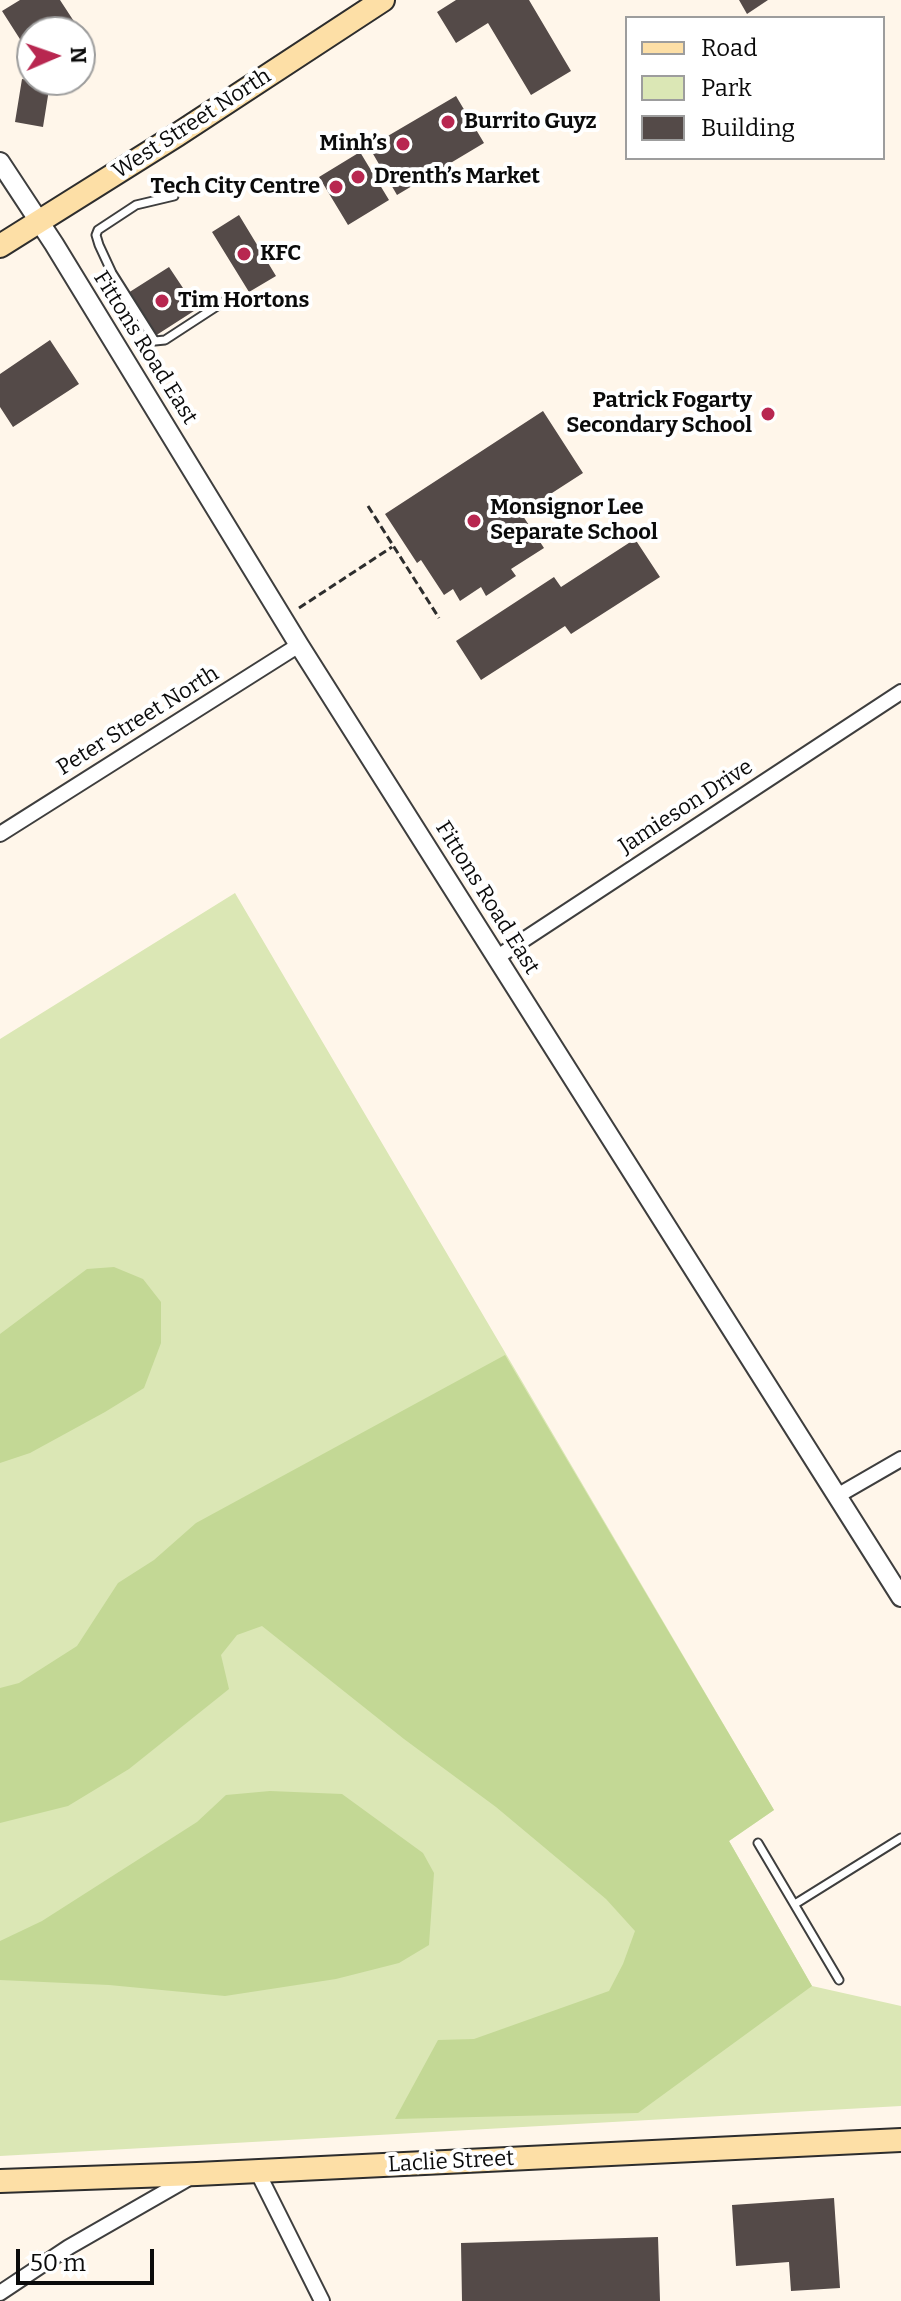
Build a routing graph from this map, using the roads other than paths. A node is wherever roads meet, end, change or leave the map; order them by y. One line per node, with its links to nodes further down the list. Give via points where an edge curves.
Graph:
1 (383, 0): 4 (main road, West Street North)
2 (0, 162): 4 (street, Fittons Road East)
3 (174, 196): 6 (lane, via 136,205 98,230 112,273 155,341 165,340)
4 (38, 221): 5 (main road, West Street North); 7 (street, Fittons Road East)
5 (0, 246)
6 (231, 297)
7 (299, 645): 9 (street, Peter Street North); 10 (street, Fittons Road East)
8 (901, 692): 10 (street, Jamieson Drive)
9 (0, 834)
10 (496, 958): 12 (street, Fittons Road East)
11 (901, 1459): 12 (street)
12 (837, 1496): 13 (street, Fittons Road East)
13 (901, 1597)
14 (901, 1838): 16 (lane)
15 (758, 1843): 16 (lane)
16 (795, 1904): 17 (lane)
17 (839, 1980)
18 (901, 2140): 19 (main road, Laclie Street)
19 (257, 2171): 20 (main road, Laclie Street); 23 (street)
20 (197, 2174): 21 (main road, Laclie Street); 22 (street)
21 (0, 2181)
22 (0, 2293)
23 (322, 2301)

